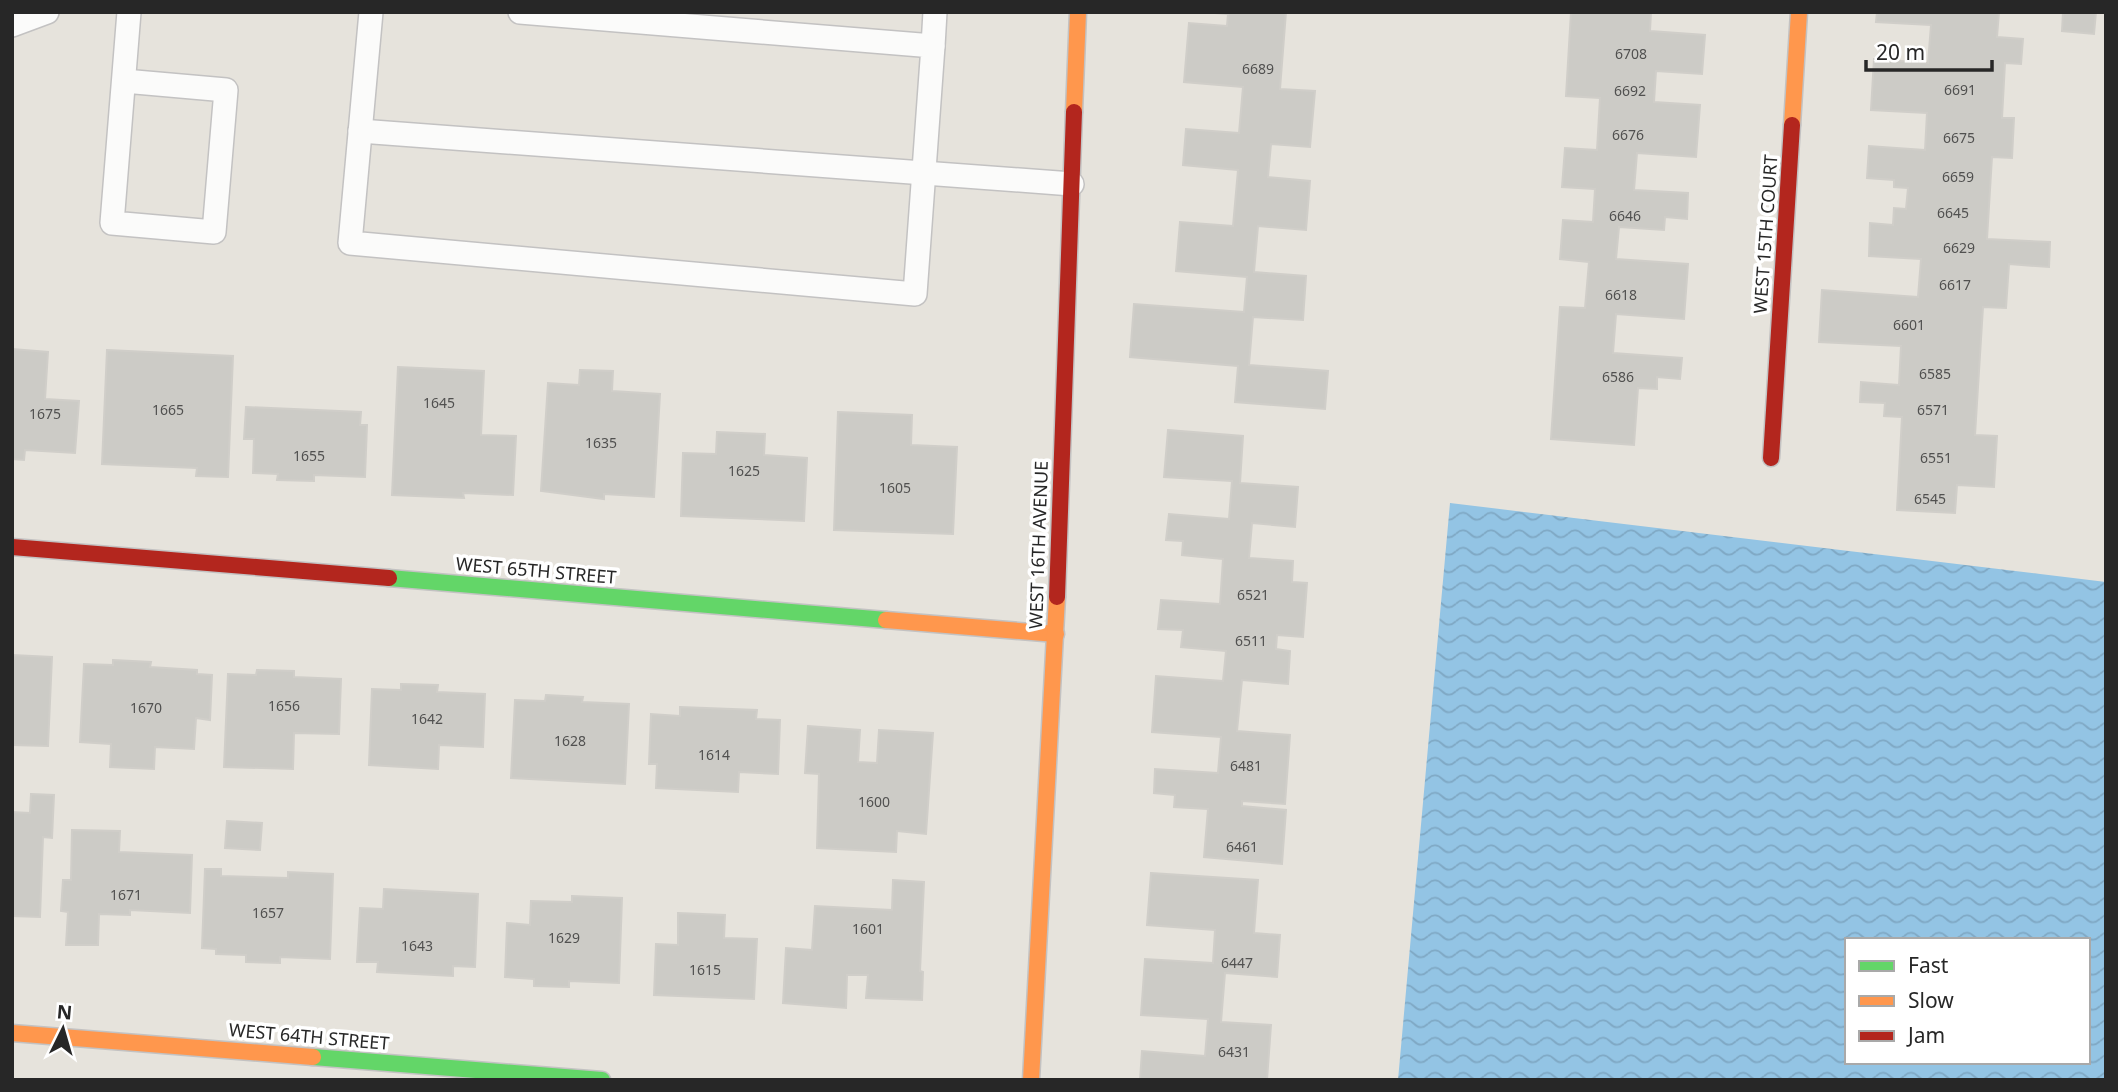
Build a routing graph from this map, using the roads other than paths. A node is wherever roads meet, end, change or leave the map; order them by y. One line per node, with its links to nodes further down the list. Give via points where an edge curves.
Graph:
1 (47, 12): 8 (lane)
2 (129, 12): 10 (lane)
3 (371, 12): 11 (lane)
4 (520, 12): 9 (lane)
5 (935, 12): 9 (lane)
6 (1078, 12): 13 (street, WEST 16TH AVENUE)
7 (1799, 12): 14 (street, WEST 15TH COURT)
8 (12, 25)
9 (933, 46): 12 (lane)
10 (124, 81): 10 (lane, via 226,90 214,232 112,223)
11 (360, 131): 12 (lane); 12 (lane, via 350,243 915,294)
12 (923, 175): 13 (lane)
13 (1072, 184): 16 (street, WEST 16TH AVENUE)
14 (1771, 458)
15 (12, 547): 16 (street, WEST 65TH STREET)
16 (1055, 634): 19 (street, WEST 16TH AVENUE)
17 (12, 1033): 18 (street, WEST 64TH STREET)
18 (603, 1080)
19 (1031, 1080)

